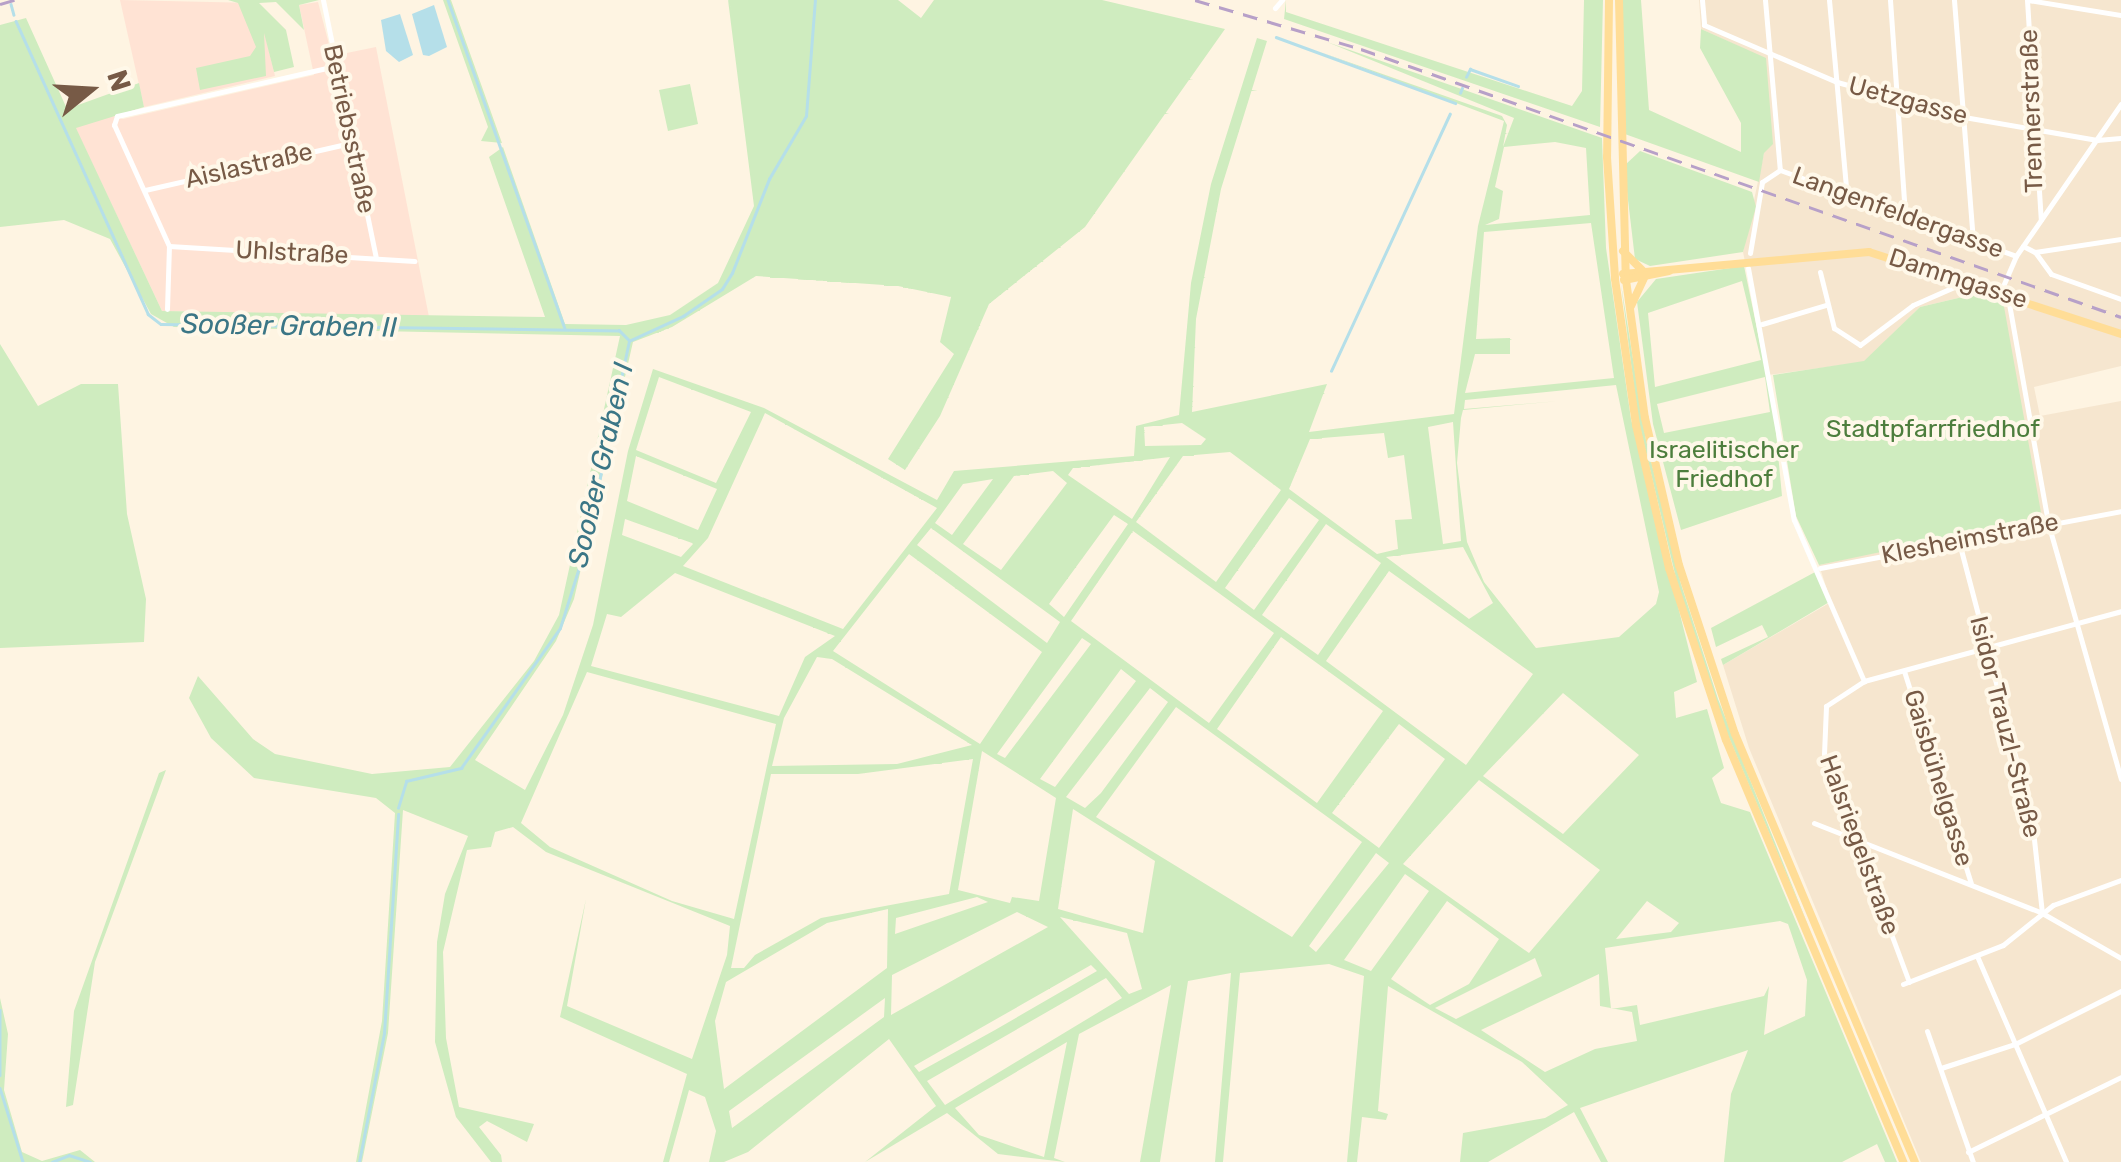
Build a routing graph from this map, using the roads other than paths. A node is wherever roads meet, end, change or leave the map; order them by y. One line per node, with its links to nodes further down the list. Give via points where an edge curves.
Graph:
1 (323, 0): 14 (street, Betriebsstraße)
2 (1282, 0): 11 (street)
3 (1609, 0): 42 (main road, via 1607,156)
4 (1619, 0): 32 (main road)
5 (1702, 0): 13 (street, Uetzgasse, via 1704,25)
6 (1765, 0): 13 (street)
7 (1829, 0): 15 (street)
8 (1890, 0): 16 (street)
9 (1954, 0): 18 (street)
10 (2028, 0): 12 (street); 19 (street, Trennerstraße)
11 (1275, 8)
12 (2121, 14)
13 (1770, 55): 15 (street, Uetzgasse); 23 (street)
14 (336, 66): 22 (street, Betriebsstraße); 24 (street, via 116,116 114,125)
15 (1838, 82): 16 (street, Uetzgasse); 25 (street)
16 (1898, 101): 18 (street, Uetzgasse); 26 (street)
17 (2121, 104): 21 (street)
18 (1964, 117): 19 (street, Uetzgasse); 29 (street)
19 (2033, 130): 21 (street, Uetzgasse); 27 (street, Trennerstraße)
20 (2121, 138): 21 (street, Uetzgasse)
21 (2097, 140): 27 (street)
22 (354, 142): 24 (street, Aislastraße); 36 (street, Betriebsstraße)
23 (1780, 170): 25 (street, Langenfeldergasse); 34 (street, via 1766,174 1758,192)
24 (145, 190): 30 (street)
25 (1847, 196): 26 (street, Langenfeldergasse)
26 (1905, 216): 29 (street, Langenfeldergasse)
27 (2041, 220): 31 (street)
28 (2121, 239): 33 (street)
29 (1973, 241): 35 (street, Langenfeldergasse)
30 (169, 246): 36 (street, Uhlstraße); 47 (street)
31 (2023, 246): 33 (street, Langenfeldergasse); 35 (street)
32 (1623, 251): 40 (main road); 41 (main road)
33 (2035, 252): 45 (street, Langenfeldergasse, via 2051,274)
34 (1750, 253)
35 (2016, 256): 44 (street)
36 (376, 258): 37 (street, Uhlstraße)
37 (415, 261)
38 (1748, 268): 49 (street)
39 (1820, 272): 46 (street)
40 (1644, 274): 41 (main road, Dammgasse); 43 (main road, Dammgasse, via 1844,250 1894,256); 48 (main road)
41 (1626, 277): 42 (main road, Dammgasse); 48 (main road)
42 (1615, 279): 75 (main road, via 1648,487 1693,648)
43 (1964, 280): 44 (main road, Dammgasse); 46 (street, via 1913,306 1868,344 1840,336)
44 (2004, 294): 50 (main road, Dammgasse); 52 (street)
45 (2121, 299)
46 (1826, 306): 49 (street)
47 (168, 309)
48 (1630, 310): 76 (main road, via 1652,453 1703,644)
49 (1762, 324): 54 (street, via 1794,520)
50 (2121, 334)
51 (2121, 510): 52 (street, Klesheimstraße)
52 (2048, 523): 53 (street, Klesheimstraße); 56 (street)
53 (1959, 542): 54 (street, Klesheimstraße); 57 (street, Isidor Trauzl-Straße)
54 (1819, 568): 59 (street)
55 (2121, 611): 56 (street)
56 (2076, 623): 57 (street); 60 (street)
57 (1988, 647): 58 (street); 65 (street, Isidor Trauzl-Straße, via 2032,822)
58 (1904, 671): 59 (street); 64 (street, Gaisbühelgasse)
59 (1864, 681): 62 (street, Halsriegelstraße, via 1833,699 1822,726 1824,754)
60 (2121, 779)
61 (1814, 823): 62 (street)
62 (1853, 834): 64 (street); 66 (street, Halsriegelstraße, via 1906,983)
63 (2121, 880): 65 (street)
64 (1972, 884): 65 (street)
65 (2042, 913): 66 (street, via 2003,945); 67 (street)
66 (1977, 956): 70 (street)
67 (2121, 958)
68 (2121, 991): 70 (street)
69 (1928, 1031): 71 (street)
70 (2015, 1044): 71 (street); 73 (street)
71 (1941, 1068): 74 (street)
72 (2121, 1078): 73 (street)
73 (2047, 1117): 74 (street); 78 (street)
74 (1968, 1152): 77 (street)
75 (1903, 1162)
76 (1915, 1162)
77 (1973, 1162)
78 (2066, 1162)

